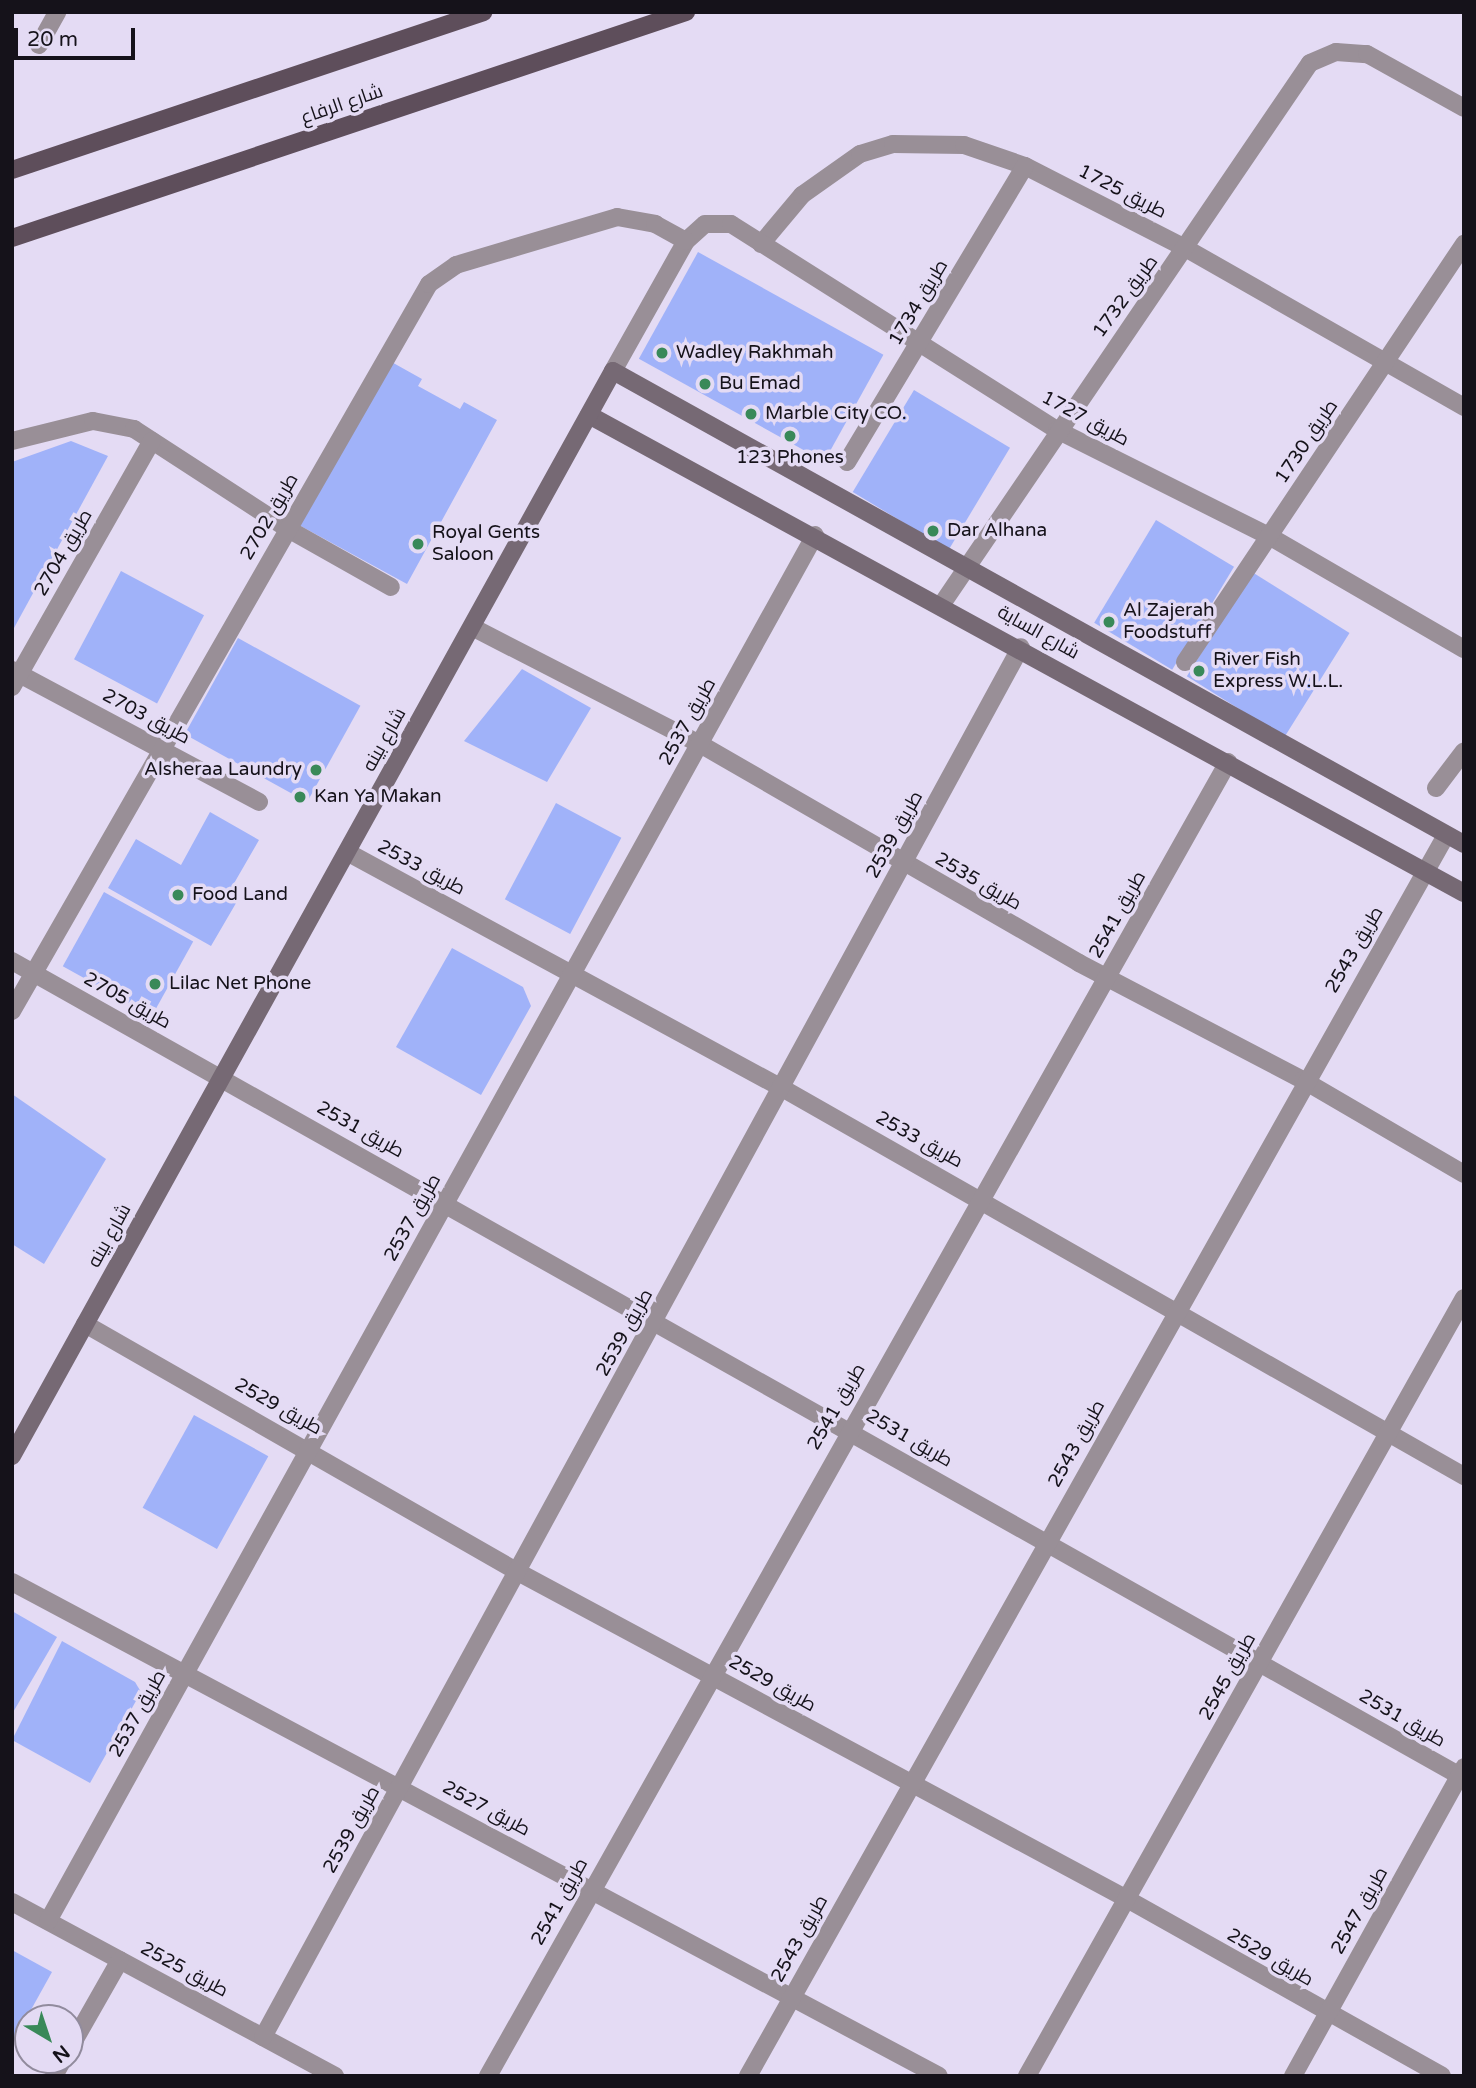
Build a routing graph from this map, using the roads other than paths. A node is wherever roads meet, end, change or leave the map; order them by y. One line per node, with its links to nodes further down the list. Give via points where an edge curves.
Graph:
1 (57, 12): 4 (street)
2 (482, 12): 7 (main road)
3 (686, 12): 9 (main road, شارع الرفاع)
4 (39, 46)
5 (1464, 108): 12 (street, طريق 1732, via 1367,54 1336,52 1310,63)
6 (1025, 166): 10 (street, طريق 1725, via 964,145 893,144 829,172); 12 (street, طريق 1725); 13 (street, طريق 1734)
7 (12, 170)
8 (691, 235): 10 (street, طريق 1727, via 715,222 731,223); 15 (street, شارع بينه); 22 (street, طريق 2702, via 617,218 442,273 409,311)
9 (12, 238)
10 (761, 244): 13 (street, طريق 1727)
11 (1464, 244): 14 (street, طريق 1730)
12 (1187, 249): 14 (street, طريق 1725); 18 (street, طريق 1732)
13 (919, 345): 18 (street, طريق 1727); 21 (street, طريق 1734)
14 (1384, 363): 16 (street, طريق 1725); 24 (street, طريق 1730)
15 (613, 371): 17 (street, شارع بينه); 25 (street, شارع الساية)
16 (1464, 407)
17 (589, 415): 23 (street, شارع الساية); 28 (street, شارع بينه)
18 (1056, 430): 24 (street, طريق 1727); 25 (street, طريق 1732)
19 (12, 441): 20 (street, via 93,421 124,426)
20 (152, 441): 22 (street); 32 (street, طريق 2704)
21 (847, 462)
22 (288, 529): 26 (street); 34 (street, طريق 2702)
23 (815, 535): 27 (street, شارع الساية); 33 (street, طريق 2537)
24 (1269, 536): 30 (street, طريق 1727); 31 (street, طريق 1730)
25 (963, 568): 27 (street, طريق 1732); 39 (street, شارع الساية)
26 (391, 587)
27 (942, 604): 29 (street, شارع الساية)
28 (472, 627): 33 (street, طريق 2535); 41 (street, شارع بينه)
29 (1021, 647): 36 (street, شارع الساية); 42 (street, طريق 2539)
30 (1464, 649)
31 (1185, 662)
32 (15, 677): 34 (street, طريق 2703)
33 (700, 744): 42 (street, طريق 2535); 47 (street, طريق 2537)
34 (161, 749): 38 (street, طريق 2703); 46 (street, طريق 2702)
35 (1464, 751): 37 (street)
36 (1228, 762): 43 (street, شارع الساية); 48 (street, طريق 2541)
37 (1436, 788)
38 (260, 802)
39 (1446, 835): 40 (street, شارع الساية); 43 (street, طريق 2543)
40 (1464, 844)
41 (346, 852): 47 (street, طريق 2533); 50 (street, شارع بينه)
42 (904, 863): 48 (street, طريق 2535); 52 (street, طريق 2539)
43 (1424, 872): 44 (street, شارع الساية); 51 (street, طريق 2543)
44 (1464, 894)
45 (12, 961): 46 (street, طريق 2705)
46 (34, 972): 49 (street, طريق 2702); 50 (street, طريق 2705)
47 (574, 972): 52 (street, طريق 2533); 55 (street, طريق 2537)
48 (1107, 978): 51 (street, طريق 2535); 54 (street, طريق 2541)
49 (12, 1011)
50 (222, 1078): 55 (street, طريق 2531); 59 (street, شارع بينه)
51 (1303, 1080): 53 (street, طريق 2535); 57 (street, طريق 2543)
52 (782, 1087): 54 (street, طريق 2533); 58 (street, طريق 2539)
53 (1464, 1174)
54 (982, 1200): 57 (street, طريق 2533); 60 (street, طريق 2541)
55 (446, 1201): 58 (street, طريق 2531); 62 (street, طريق 2537)
56 (1464, 1298): 61 (street, طريق 2545)
57 (1176, 1310): 61 (street, طريق 2533); 65 (street, طريق 2543)
58 (656, 1320): 60 (street, طريق 2531); 66 (street, طريق 2539)
59 (85, 1324): 62 (street, طريق 2529); 63 (street, شارع بينه)
60 (848, 1429): 65 (street, طريق 2531); 70 (street, طريق 2541)
61 (1387, 1436): 64 (street, طريق 2533); 68 (street, طريق 2545)
62 (309, 1448): 66 (street, طريق 2529); 69 (street, طريق 2537)
63 (12, 1456)
64 (1464, 1476)
65 (1046, 1541): 68 (street, طريق 2531); 72 (street, طريق 2543)
66 (518, 1572): 70 (street, طريق 2529); 73 (street, طريق 2539)
67 (12, 1582): 69 (street, طريق 2527)
68 (1260, 1662): 71 (street, طريق 2531); 75 (street, طريق 2545)
69 (185, 1671): 73 (street, طريق 2527); 77 (street, طريق 2537)
70 (711, 1675): 72 (street, طريق 2529); 74 (street, طريق 2541)
71 (1462, 1773): 80 (street, طريق 2547)
72 (910, 1784): 75 (street, طريق 2529); 79 (street, طريق 2543)
73 (400, 1787): 74 (street, طريق 2527); 82 (street, طريق 2539)
74 (592, 1889): 79 (street, طريق 2527); 84 (street, طريق 2541)
75 (1127, 1899): 80 (street, طريق 2529); 87 (street, طريق 2545)
76 (12, 1902): 77 (street, طريق 2525)
77 (48, 1921): 78 (street, طريق 2525)
78 (120, 1960): 81 (street); 82 (street, طريق 2525)
79 (792, 1997): 85 (street, طريق 2543); 86 (street, طريق 2527)
80 (1326, 2015): 88 (street, طريق 2547); 89 (street, طريق 2529)
81 (84, 2023)
82 (263, 2037): 83 (street, طريق 2525)
83 (335, 2076)
84 (488, 2076)
85 (748, 2076)
86 (939, 2076)
87 (1027, 2076)
88 (1293, 2076)
89 (1442, 2076)

